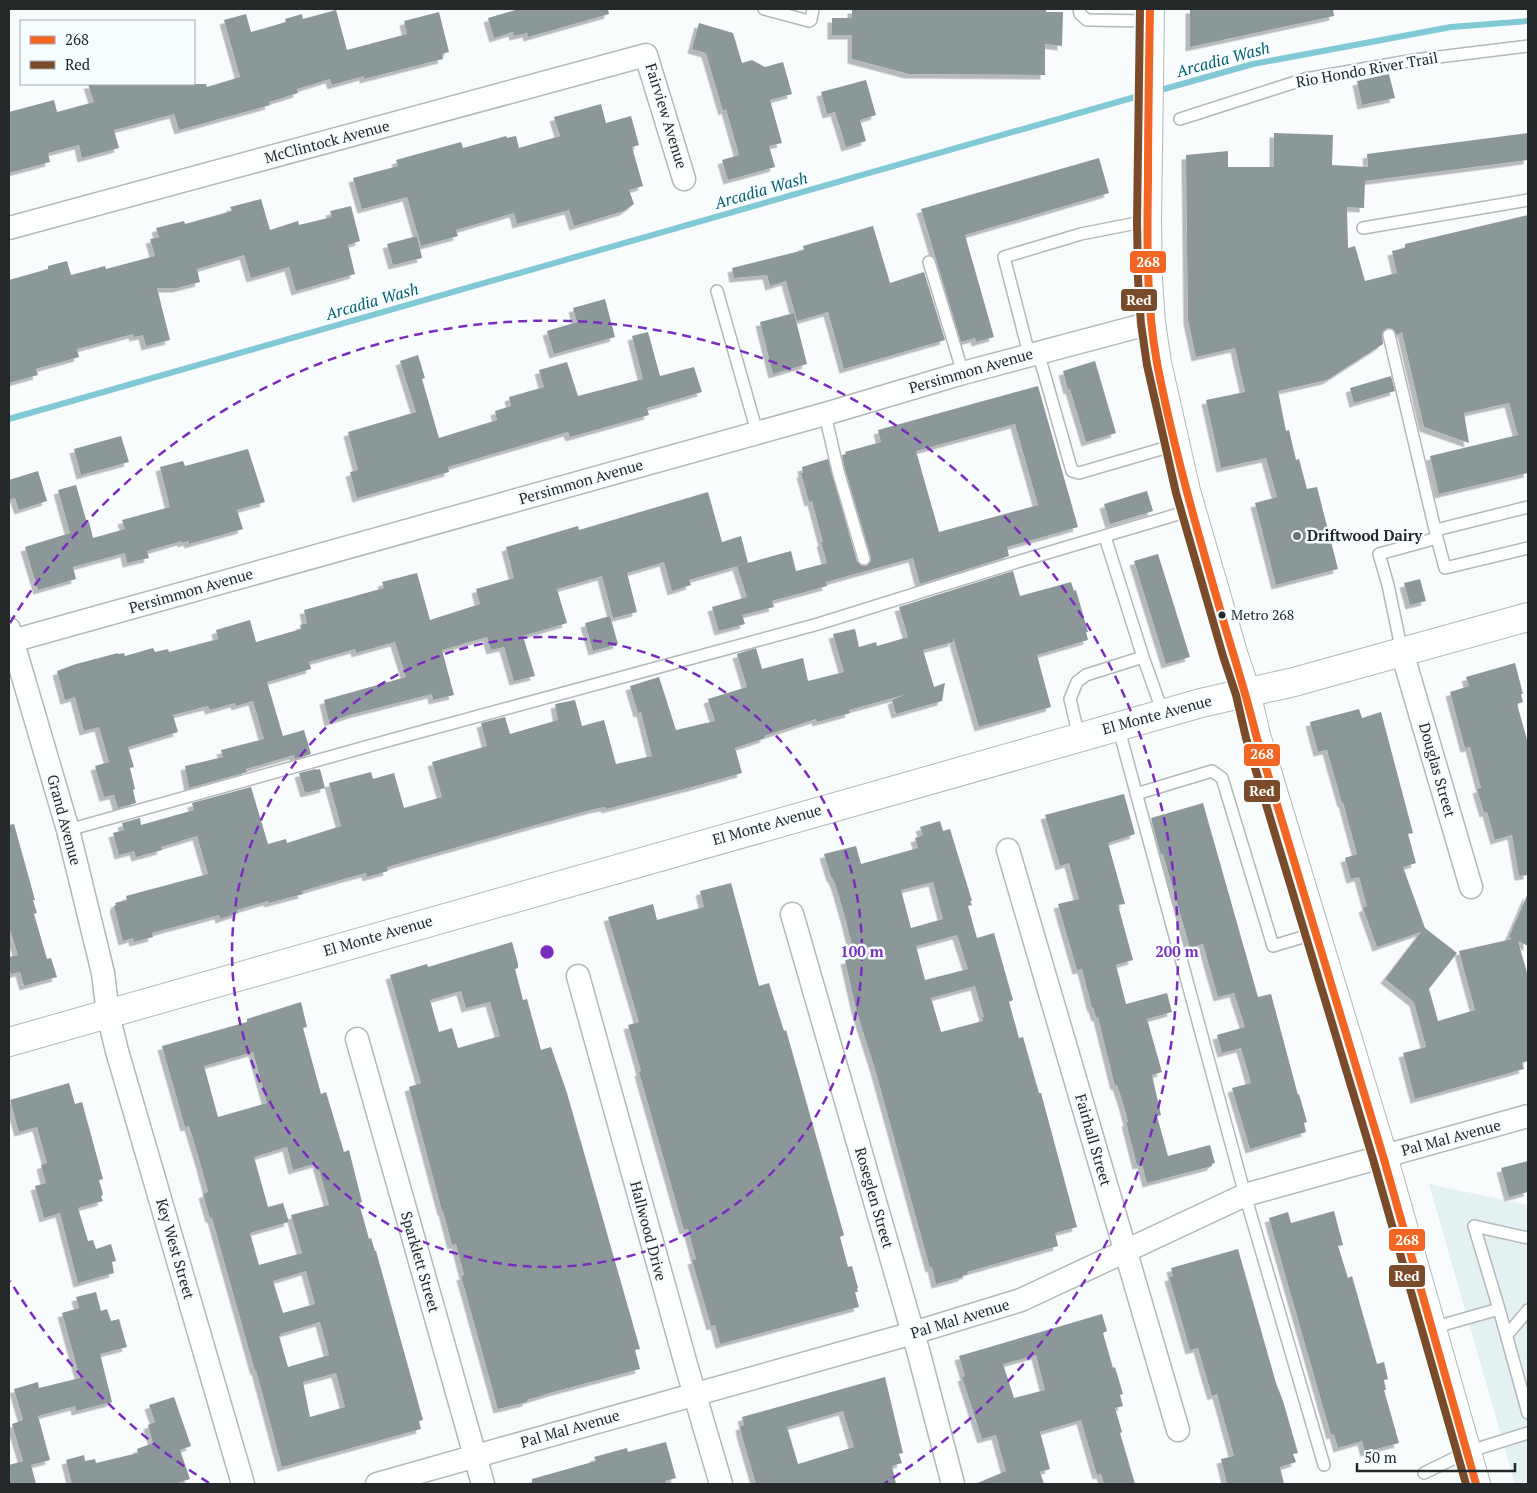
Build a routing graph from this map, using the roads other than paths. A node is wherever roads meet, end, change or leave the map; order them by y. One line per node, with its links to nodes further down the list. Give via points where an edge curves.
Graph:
1 (764, 9): 2 (lane, via 809,21)
2 (814, 9)
3 (1079, 9): 4 (lane, via 1087,20)
4 (1150, 15): 10 (street)
5 (1528, 46): 7 (lane, Rio Hondo River Trail, via 1414,60 1305,79)
6 (646, 55): 8 (street, Fairview Avenue); 11 (street, McClintock Avenue)
7 (1180, 119)
8 (684, 179)
9 (1528, 200): 12 (lane)
10 (1147, 221): 15 (street); 17 (lane, via 1081,234 1004,257)
11 (9, 228)
12 (1363, 228)
13 (928, 262): 18 (lane)
14 (717, 291): 20 (lane)
15 (1151, 323): 17 (street, Persimmon Avenue); 21 (street)
16 (1389, 335): 24 (lane)
17 (1034, 353): 18 (street, Persimmon Avenue); 21 (lane, via 1072,471 1079,473)
18 (963, 372): 19 (street, Persimmon Avenue)
19 (825, 414): 20 (street, Persimmon Avenue); 27 (lane)
20 (757, 432): 29 (street, Persimmon Avenue)
21 (1175, 445): 23 (street)
22 (1528, 507): 24 (lane)
23 (1192, 510): 25 (lane); 32 (street)
24 (1436, 534): 26 (lane, via 1445,568); 30 (lane, via 1379,554)
25 (1105, 537): 31 (lane); 37 (lane, via 818,624)
26 (1528, 548)
27 (864, 559)
28 (1528, 617): 30 (street, El Monte Avenue)
29 (10, 635): 37 (street, Grand Avenue)
30 (1402, 652): 32 (street, El Monte Avenue); 39 (street, Douglas Street)
31 (1143, 657): 33 (lane); 35 (lane, via 1086,675 1077,682 1070,699)
32 (1246, 692): 33 (street, El Monte Avenue); 41 (street)
33 (1163, 713): 34 (street, El Monte Avenue)
34 (1118, 726): 35 (street, El Monte Avenue); 36 (lane)
35 (1079, 737): 43 (street, El Monte Avenue)
36 (1136, 794): 41 (lane, via 1212,771 1217,773 1222,778 1273,946); 48 (lane)
37 (68, 830): 43 (street, Grand Avenue, via 103,973)
38 (1008, 850): 50 (street, Fairhall Street)
39 (1471, 887)
40 (792, 914): 54 (street, Roseglen Street)
41 (1316, 933): 47 (street)
42 (578, 976): 56 (street, Hallwood Drive)
43 (108, 1014): 45 (street, El Monte Avenue); 64 (street, Key West Street)
44 (357, 1039): 61 (street, Sparklett Street)
45 (9, 1042)
46 (1528, 1116): 47 (street, Pal Mal Avenue)
47 (1383, 1156): 48 (street, Pal Mal Avenue); 53 (street)
48 (1245, 1195): 50 (street, Pal Mal Avenue); 62 (lane)
49 (1528, 1238): 51 (lane, via 1474,1226)
50 (1125, 1252): 54 (street, Pal Mal Avenue, via 1021,1300); 58 (street, Fairhall Street)
51 (1499, 1309): 53 (lane); 55 (lane)
52 (1528, 1310): 55 (lane)
53 (1432, 1328): 60 (street)
54 (913, 1334): 56 (street, Pal Mal Avenue); 68 (street, Roseglen Street)
55 (1507, 1335): 57 (lane)
56 (694, 1394): 61 (street, Pal Mal Avenue); 67 (street, Hallwood Drive)
57 (1528, 1412)
58 (1178, 1430)
59 (1528, 1433): 60 (lane)
60 (1467, 1452): 63 (lane); 69 (street)
61 (474, 1456): 65 (street, Pal Mal Avenue); 66 (street, Sparklett Street)
62 (1324, 1465)
63 (1425, 1481)
64 (243, 1484)
65 (377, 1484)
66 (483, 1484)
67 (721, 1484)
68 (953, 1484)
69 (1476, 1484)

